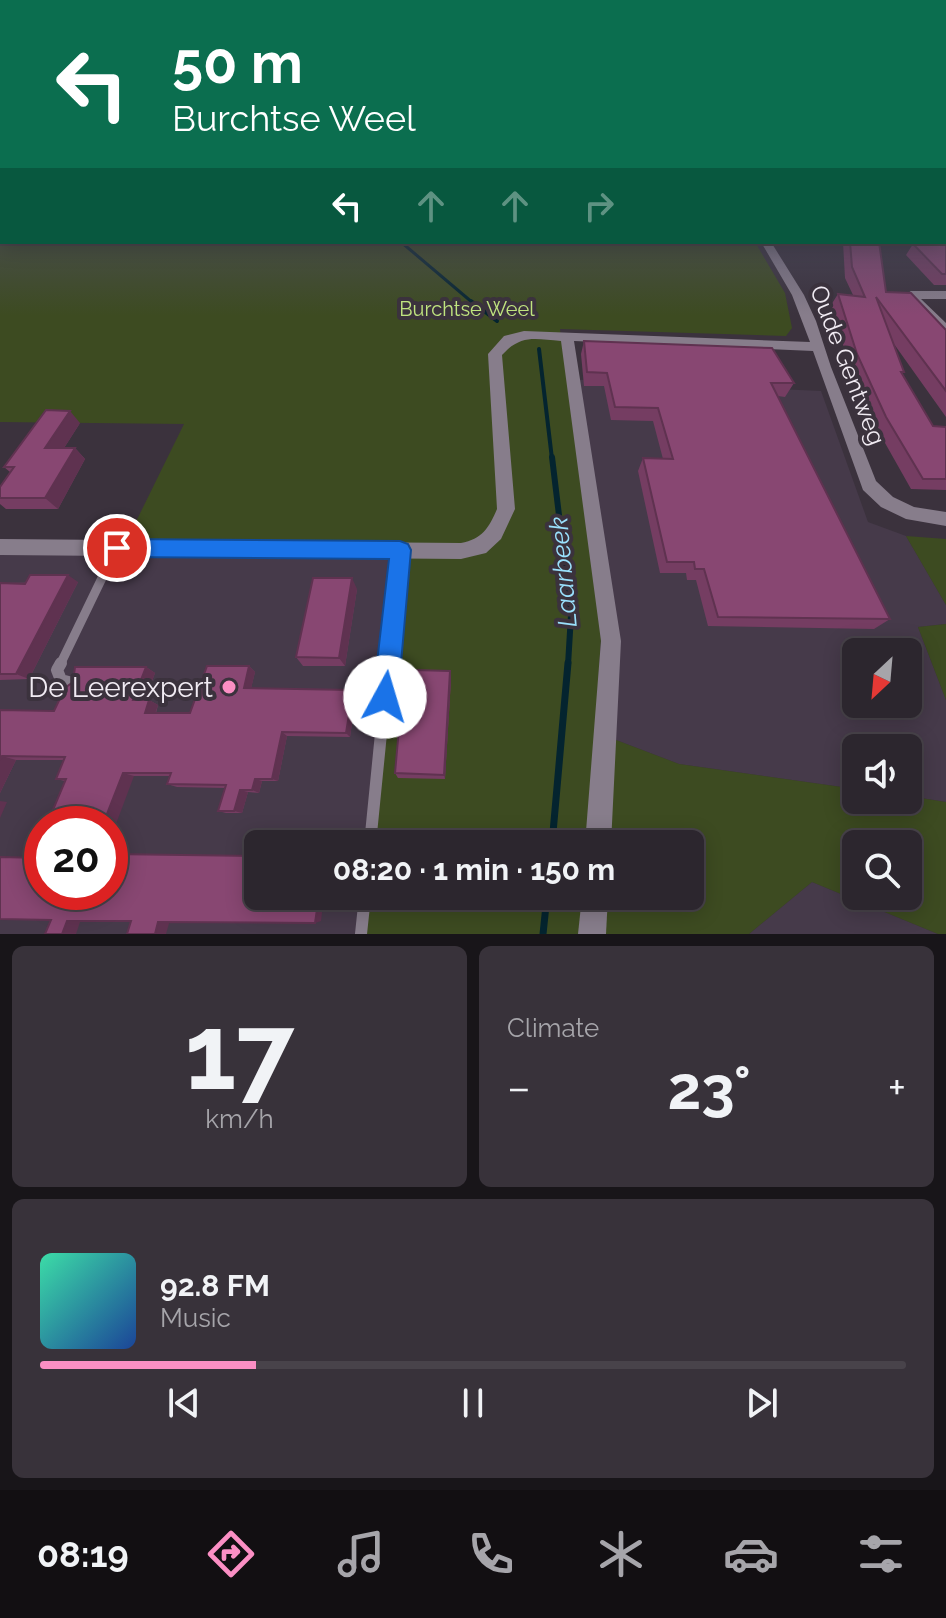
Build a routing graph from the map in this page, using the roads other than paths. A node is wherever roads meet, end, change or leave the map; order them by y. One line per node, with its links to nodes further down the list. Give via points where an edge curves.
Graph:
1 (767, 244): 5 (street, Oude Gentweg, via 798,295)
2 (946, 295): 3 (street, via 911,295)
3 (946, 330)
4 (567, 336): 5 (street); 9 (street, via 524,335 509,339 495,354 506,509 495,534 480,547 461,551); 12 (street, via 611,641)
5 (818, 347): 6 (street, Oude Gentweg, via 869,485 887,502 912,514)
6 (946, 519)
7 (0, 547): 8 (street)
8 (117, 548): 9 (street); 10 (lane, via 57,670 61,680)
9 (400, 550): 11 (lane)
10 (76, 684)
11 (371, 830)
12 (599, 830)
13 (364, 910): 15 (lane)
14 (594, 910): 16 (street)
15 (361, 934)
16 (592, 934)

